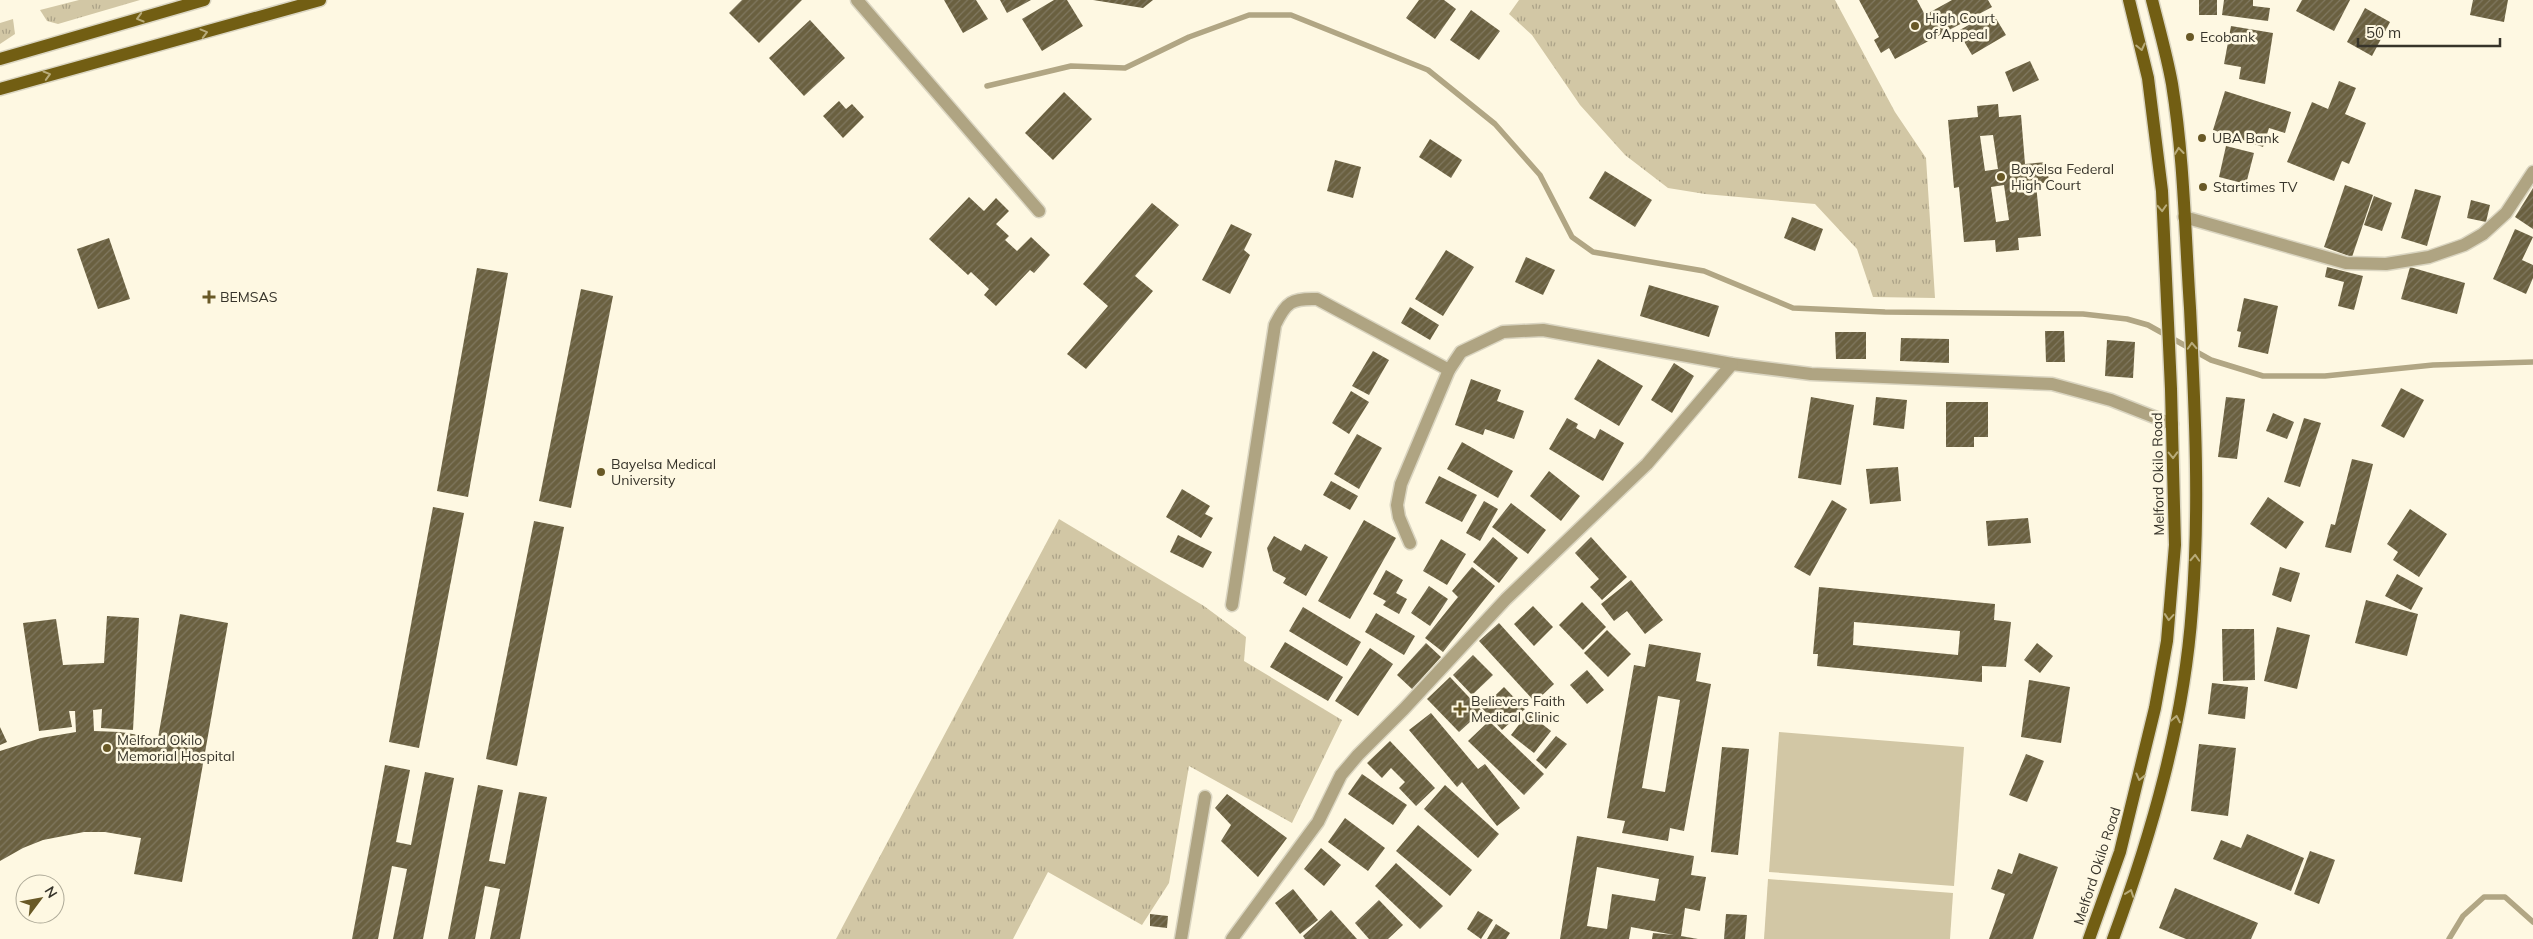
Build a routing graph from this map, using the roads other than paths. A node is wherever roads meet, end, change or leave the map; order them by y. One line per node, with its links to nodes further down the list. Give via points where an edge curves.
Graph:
1 (204, 0): 6 (main road, one-way to 6)
2 (320, 0): 7 (main road, one-way to 2)
3 (858, 0): 9 (street)
4 (2129, 0): 13 (main road, Melford Okilo Road, one-way to 13, via 2148,78 2157,140)
5 (2152, 0): 10 (main road, one-way to 5, via 2172,84)
6 (0, 59)
7 (0, 89)
8 (2533, 172): 10 (street, via 2506,213 2483,234 2464,245 2429,257 2386,264 2346,263)
9 (1039, 211)
10 (2184, 217): 20 (main road, one-way to 10, via 2165,774 2183,682 2192,611 2197,514)
11 (1732, 364): 12 (street, via 1543,330 1503,332 1486,339 1461,352); 13 (street, via 1811,374 2052,384 2111,400); 18 (street, via 1647,464 1506,599 1358,755 1341,775 1318,822)
12 (1449, 370): 14 (street, via 1402,484 1399,517); 15 (street, via 1317,299 1297,298 1283,309 1275,325)
13 (2172, 424): 19 (main road, Melford Okilo Road, one-way to 19, via 2175,545 2167,641 2142,770 2120,852)
14 (1410, 543)
15 (1232, 605)
16 (1205, 797): 17 (street)
17 (1181, 939)
18 (1232, 939)
19 (2089, 939)
20 (2114, 939)

